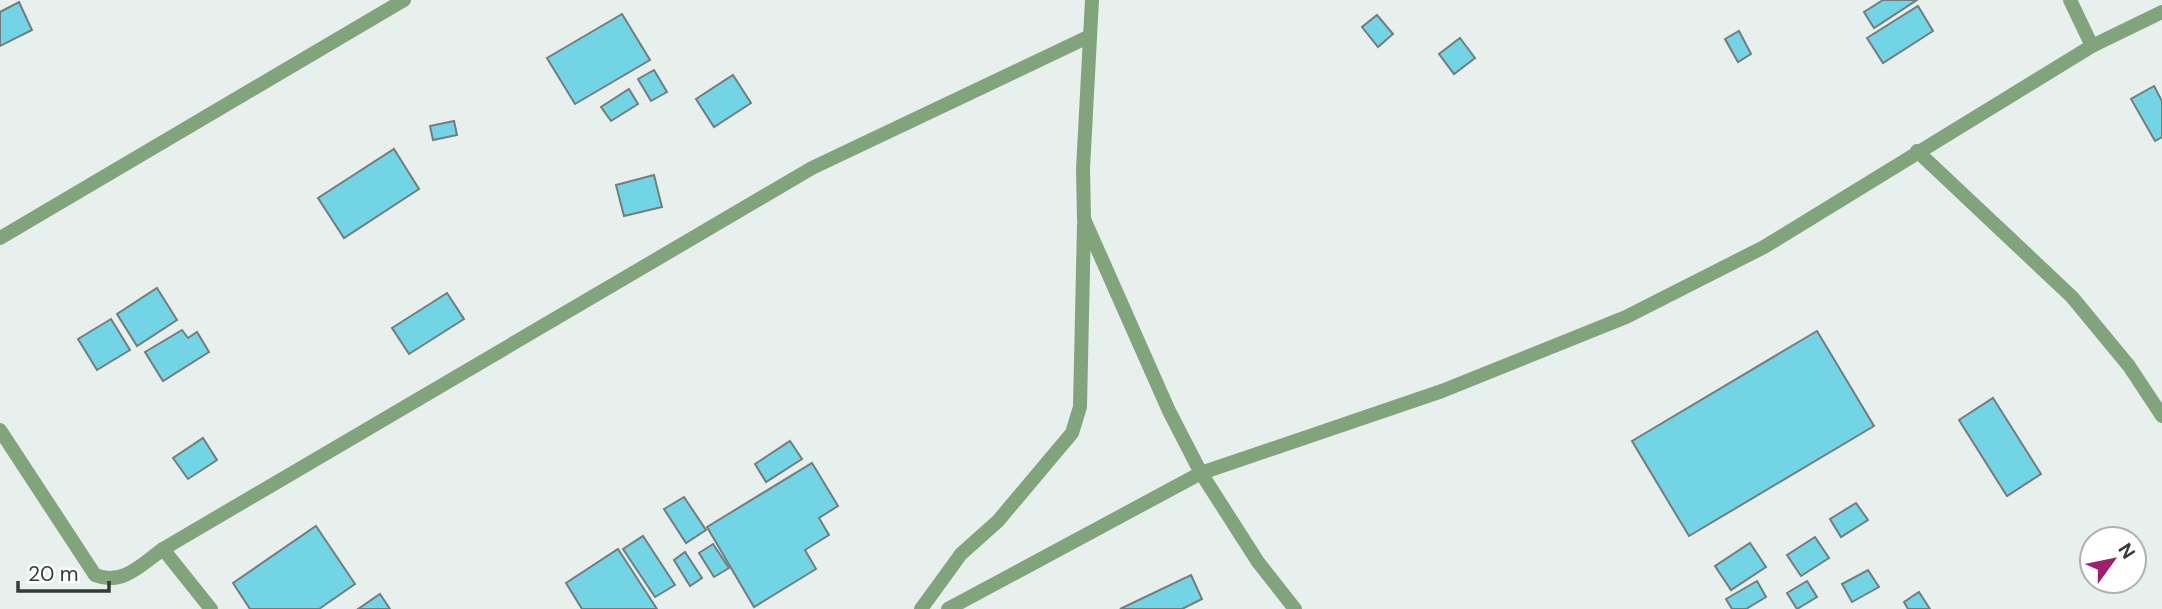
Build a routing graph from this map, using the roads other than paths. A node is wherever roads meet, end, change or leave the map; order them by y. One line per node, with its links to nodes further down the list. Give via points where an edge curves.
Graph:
1 (404, 0): 9 (street)
2 (1092, 0): 5 (street)
3 (2070, 0): 6 (street)
4 (2162, 12): 6 (street)
5 (1090, 36): 8 (street); 13 (street, via 812,168)
6 (2092, 46): 7 (street)
7 (1917, 151): 10 (street, via 2072,297 2129,366); 12 (street, via 1764,247 1626,317 1442,391)
8 (1084, 219): 12 (street); 15 (street, via 1080,407 1072,433 998,521 961,554)
9 (0, 238)
10 (2162, 416)
11 (0, 430): 13 (street, via 95,575 120,579)
12 (1201, 473): 16 (street); 17 (street, via 1258,562)
13 (163, 550): 14 (street)
14 (211, 609)
15 (921, 609)
16 (948, 609)
17 (1295, 609)

